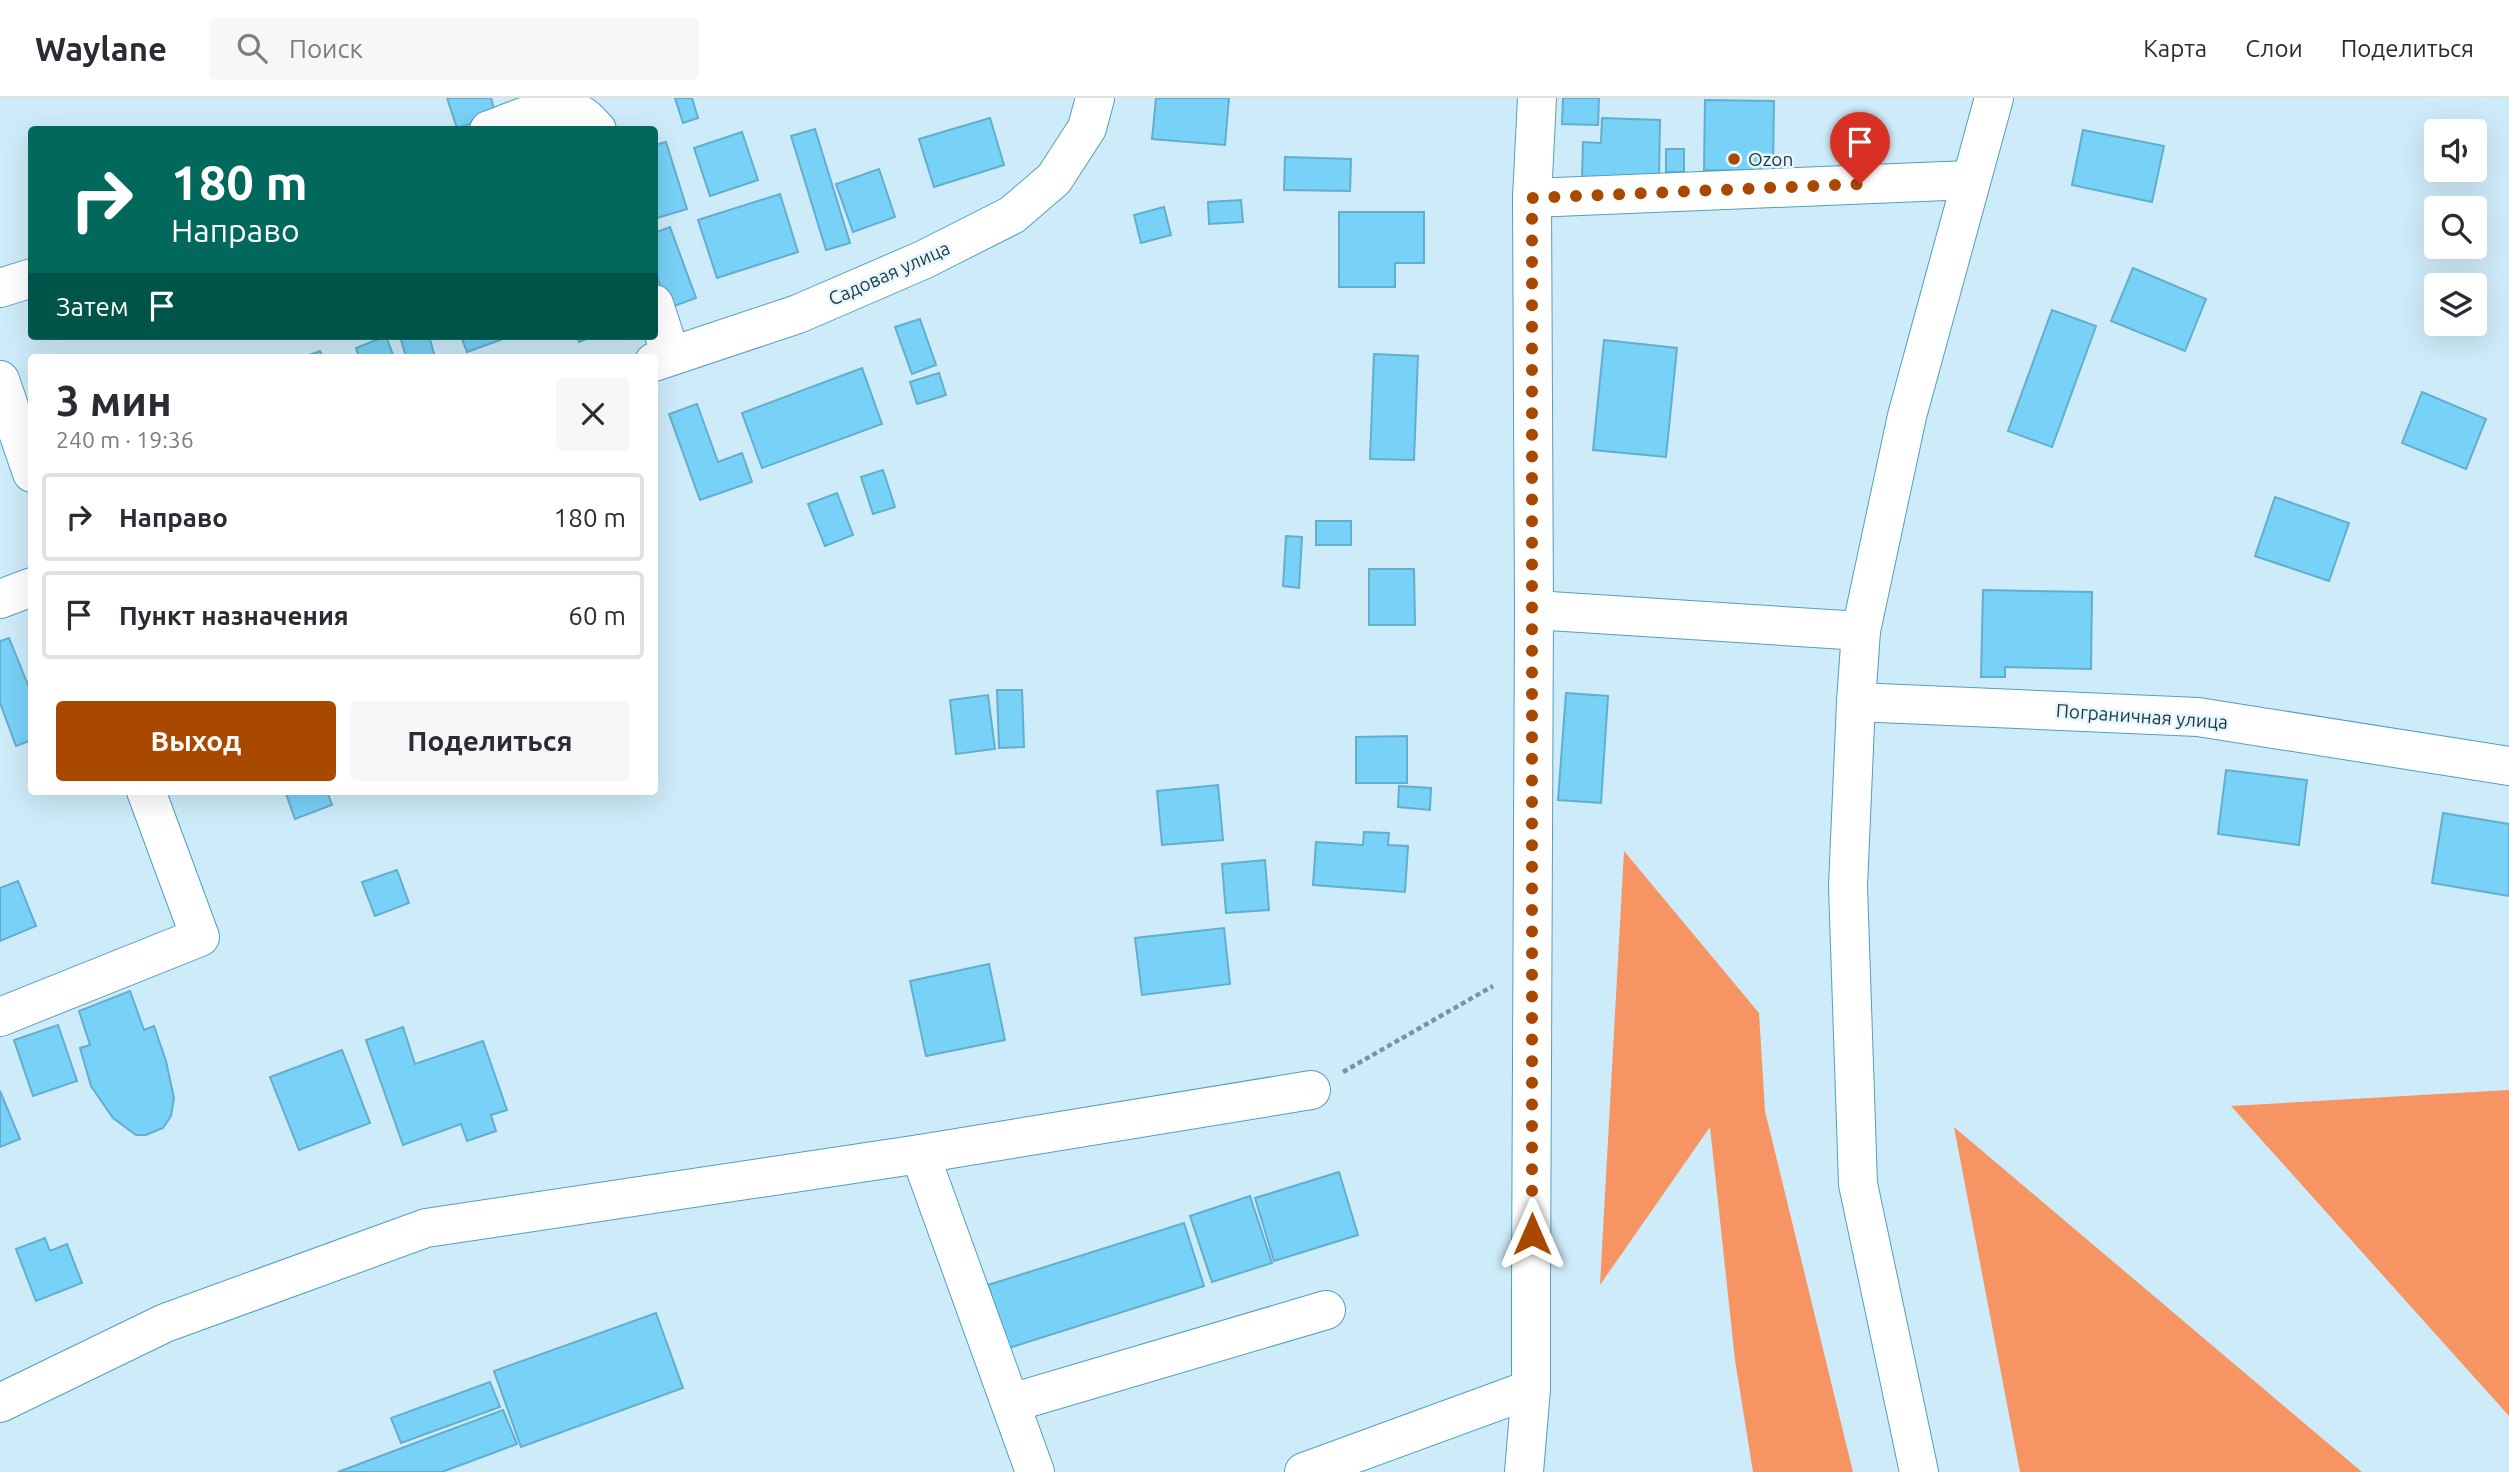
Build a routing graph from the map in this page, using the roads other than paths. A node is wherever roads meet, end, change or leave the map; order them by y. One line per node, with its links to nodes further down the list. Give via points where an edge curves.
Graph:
1 (1536, 98): 7 (street)
2 (1994, 98): 6 (street)
3 (1091, 113): 11 (street, Садовая улица, via 1054,179 1012,215 798,314)
4 (501, 126): 5 (street, via 559,110 580,114)
5 (593, 126)
6 (1970, 180): 7 (street); 17 (street, via 1907,416)
7 (1532, 198): 16 (street)
8 (28, 279): 9 (street)
9 (0, 288)
10 (658, 328): 11 (street)
11 (663, 359)
12 (0, 380): 13 (street)
13 (28, 461)
14 (28, 588): 15 (street)
15 (0, 599)
16 (1534, 610): 17 (street); 25 (street)
17 (1861, 631): 18 (street)
18 (1856, 702): 19 (street, Пограничная улица, via 2198,717); 31 (street, via 1849,886 1858,1184)
19 (2509, 766)
20 (147, 795): 21 (street, via 200,937)
21 (0, 1017)
22 (1311, 1090): 23 (street)
23 (920, 1154): 26 (street, via 426,1228 165,1324); 27 (street)
24 (1325, 1310): 27 (street)
25 (1531, 1390): 29 (street); 30 (street)
26 (0, 1403)
27 (1011, 1403): 28 (street)
28 (1035, 1472)
29 (1304, 1472)
30 (1524, 1472)
31 (1919, 1472)

